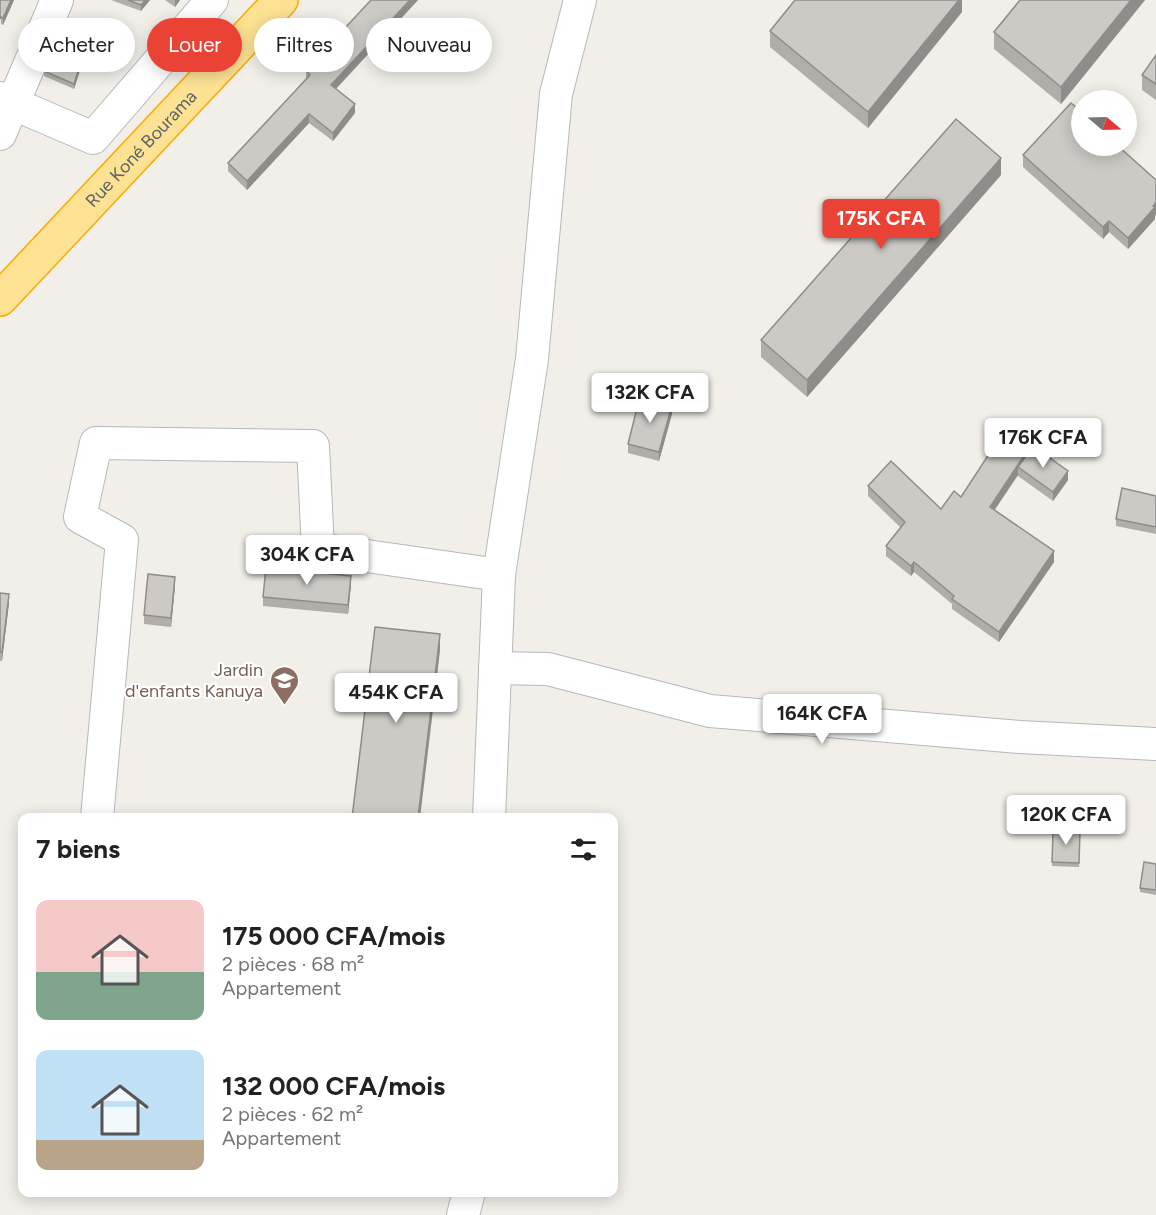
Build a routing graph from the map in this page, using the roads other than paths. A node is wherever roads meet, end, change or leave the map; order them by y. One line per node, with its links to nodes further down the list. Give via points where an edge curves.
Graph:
1 (57, 0): 5 (street)
2 (212, 0): 5 (street, via 93,138)
3 (281, 0): 7 (highway, Rue Koné Bourama)
4 (580, 0): 8 (street, via 556,94 532,359)
5 (6, 101): 6 (street)
6 (0, 134)
7 (0, 300)
8 (499, 574): 9 (street); 11 (street, via 318,549 313,446 96,443 80,517 122,540)
9 (495, 668): 10 (street, via 548,669 710,711 1020,737); 12 (street)
10 (1156, 744)
11 (98, 813)
12 (489, 813)
13 (468, 1197): 14 (street)
14 (463, 1215)

